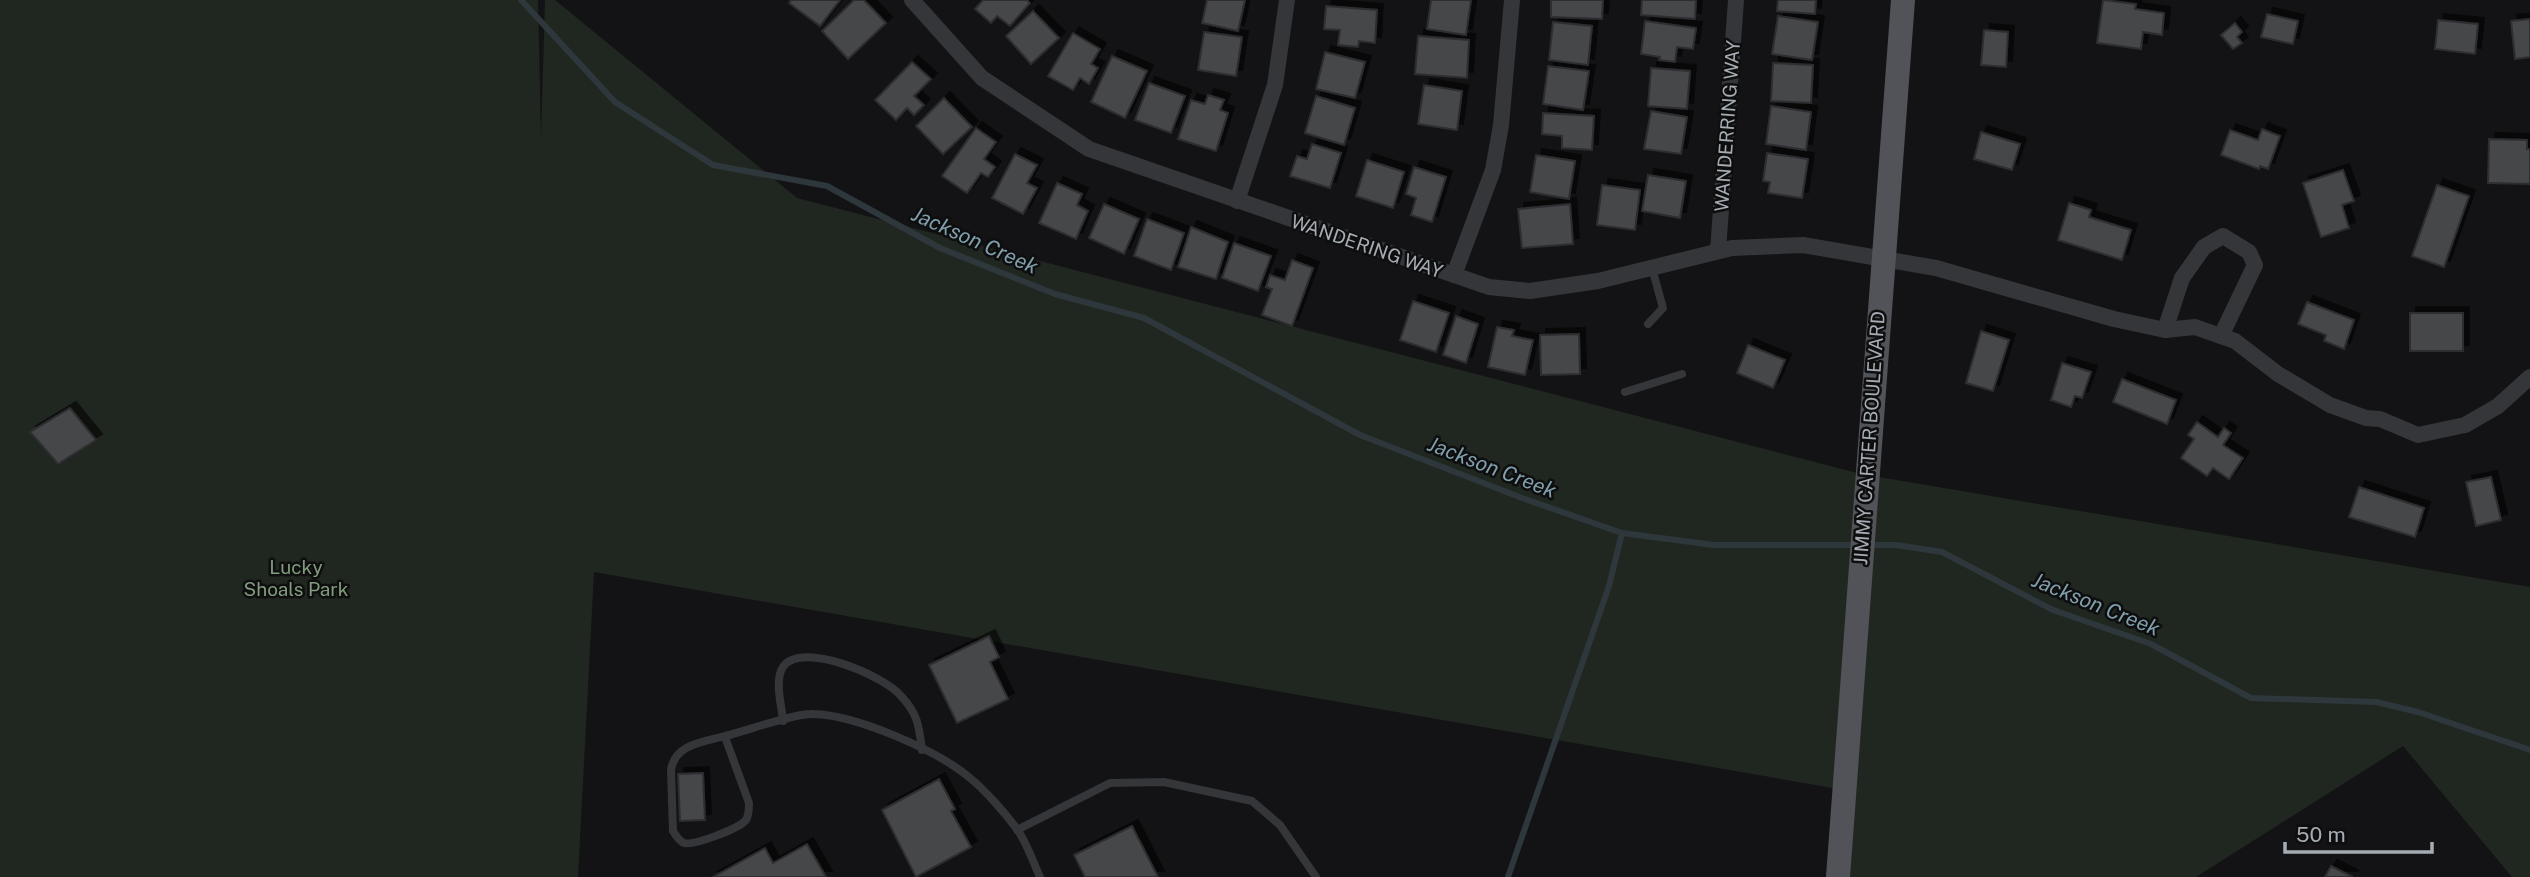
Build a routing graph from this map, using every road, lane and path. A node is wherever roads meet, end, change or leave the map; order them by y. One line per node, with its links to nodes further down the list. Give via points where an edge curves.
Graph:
1 (912, 0): 6 (street, WANDERING WAY, via 982,78 1054,128 1088,149)
2 (1287, 0): 6 (street, via 1275,85)
3 (1512, 0): 10 (street, via 1493,170)
4 (1736, 0): 7 (street, WANDERRING WAY)
5 (1903, 0): 8 (main road, JIMMY CARTER BOULEVARD)
6 (1237, 201): 10 (street, WANDERING WAY)
7 (1718, 251): 8 (street, WANDERING WAY, via 1803,245); 9 (street, WANDERING WAY)
8 (1882, 258): 12 (street, WANDERING WAY, via 1936,268); 23 (main road, JIMMY CARTER BOULEVARD)
9 (1651, 268): 10 (street, WANDERING WAY, via 1530,291 1489,287); 11 (lane, via 1663,308)
10 (1454, 275)
11 (1648, 324)
12 (2165, 330): 13 (street, WANDERING WAY, via 2195,327); 13 (street, via 2182,278 2204,247 2224,236 2249,252 2255,265)
13 (2221, 336): 15 (street, WANDERING WAY, via 2330,405 2418,435 2465,425 2498,406)
14 (1682, 374): 16 (lane)
15 (2530, 377)
16 (1625, 391)
17 (783, 721): 18 (lane); 19 (lane, via 810,714 840,717); 19 (lane, via 781,669 798,659 825,659 851,665 900,693 918,719)
18 (725, 737): 18 (lane, via 687,747 673,760 673,831 686,844 739,824 749,812)
19 (922, 750): 20 (lane, via 970,777)
20 (1017, 830): 21 (lane); 22 (lane, via 1110,783 1164,782 1252,801 1280,825)
21 (1040, 877)
22 (1316, 877)
23 (1838, 877)

